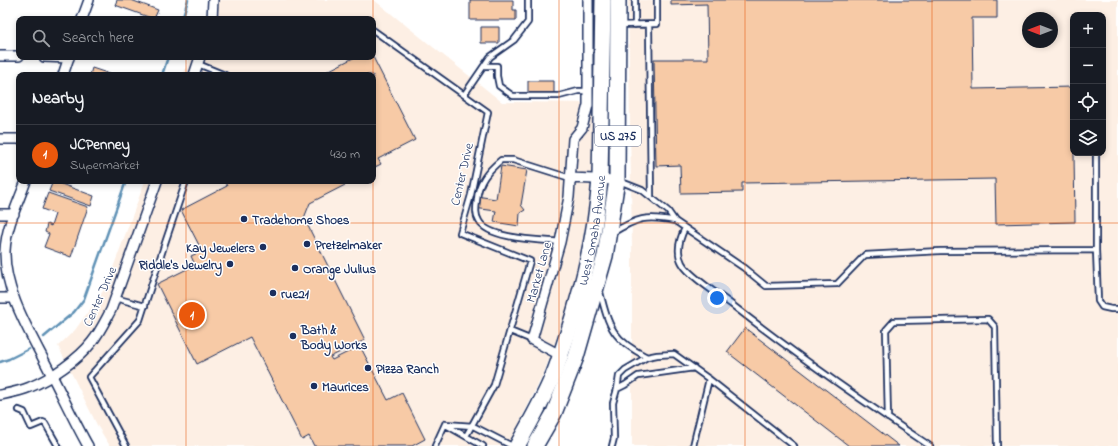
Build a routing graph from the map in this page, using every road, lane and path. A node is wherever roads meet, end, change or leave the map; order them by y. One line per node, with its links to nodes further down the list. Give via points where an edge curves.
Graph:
1 (89, 0): 9 (street)
2 (213, 0): 10 (street)
3 (528, 0): 19 (lane, via 528,22 514,40 490,57)
4 (588, 0): 23 (street, Market Lane)
5 (603, 0): 29 (highway, West Omaha Avenue / US 275)
6 (618, 0): 11 (highway, West Omaha Avenue / US 275)
7 (635, 0): 12 (lane)
8 (657, 0): 13 (lane, via 657,24)
9 (83, 16)
10 (212, 16)
11 (619, 25): 12 (lane); 30 (highway, West Omaha Avenue / US 275)
12 (635, 25): 13 (lane)
13 (649, 25): 34 (lane)
14 (376, 32): 24 (lane, Center Drive)
15 (0, 56): 16 (street)
16 (16, 56)
17 (68, 60): 20 (street)
18 (199, 60): 21 (street); 22 (lane)
19 (485, 66): 23 (lane, via 497,66 499,86 513,96 559,96); 24 (lane)
20 (64, 72)
21 (195, 72)
22 (220, 72)
23 (588, 91): 28 (street, Market Lane, via 586,116 582,128 574,139)
24 (464, 95): 48 (lane, Center Drive, via 488,112 471,195 460,233 530,261)
25 (0, 139): 26 (street)
26 (16, 139)
27 (1096, 156): 41 (lane)
28 (570, 178): 29 (street); 40 (street, Market Lane); 40 (lane, via 513,160 501,160 488,171 477,194 476,211 479,222 486,229 501,235)
29 (600, 179): 30 (street); 50 (highway, West Omaha Avenue / US 275, via 598,205 586,268)
30 (617, 180): 34 (lane, via 642,190); 39 (highway, West Omaha Avenue / US 275)
31 (25, 184): 36 (street)
32 (156, 184): 45 (street, Center Drive)
33 (185, 184): 46 (lane)
34 (651, 197): 37 (lane, via 668,211)
35 (0, 214): 36 (street)
36 (14, 214): 44 (street, via 7,235 5,257 7,276)
37 (675, 221): 38 (lane); 39 (lane, via 643,218)
38 (685, 228): 41 (lane, via 766,286 837,284 865,255 940,251); 58 (lane, via 679,257 694,276)
39 (609, 235): 42 (highway, West Omaha Avenue / US 275)
40 (560, 242): 49 (street, Market Lane)
41 (1096, 250): 47 (lane, via 1098,302 1102,307)
42 (598, 284): 51 (lane, via 610,326 630,349); 69 (highway, West Omaha Avenue / US 275, via 574,364 554,413)
43 (0, 298): 44 (street)
44 (14, 298): 53 (street)
45 (115, 298): 46 (lane); 53 (street, Center Drive, via 102,327 91,343 74,360)
46 (145, 306): 64 (lane, via 140,320 89,377)
47 (1118, 309)
48 (510, 331): 49 (lane); 60 (lane, via 494,385)
49 (532, 340): 50 (street)
50 (560, 355): 68 (highway, West Omaha Avenue / US 275, via 538,409)
51 (647, 357): 52 (lane, via 674,354); 55 (lane, via 619,376)
52 (694, 368): 54 (lane); 55 (lane, via 638,376)
53 (52, 375): 56 (street, Center Drive, via 29,388); 63 (street)
54 (709, 379): 71 (lane); 72 (lane)
55 (617, 389): 70 (lane, via 612,403)
56 (0, 395)
57 (20, 410): 62 (lane, via 24,412 31,427 45,423)
58 (888, 418): 73 (lane); 74 (lane, via 886,330 894,321 988,319 995,326)
59 (445, 424): 60 (lane); 61 (lane); 65 (lane)
60 (473, 426): 61 (lane); 67 (lane)
61 (466, 436): 66 (lane)
62 (58, 446)
63 (88, 446)
64 (126, 446)
65 (435, 446)
66 (483, 446)
67 (512, 446)
68 (517, 446)
69 (535, 446)
70 (612, 446)
71 (694, 446)
72 (794, 446)
73 (930, 446)
74 (997, 446)

